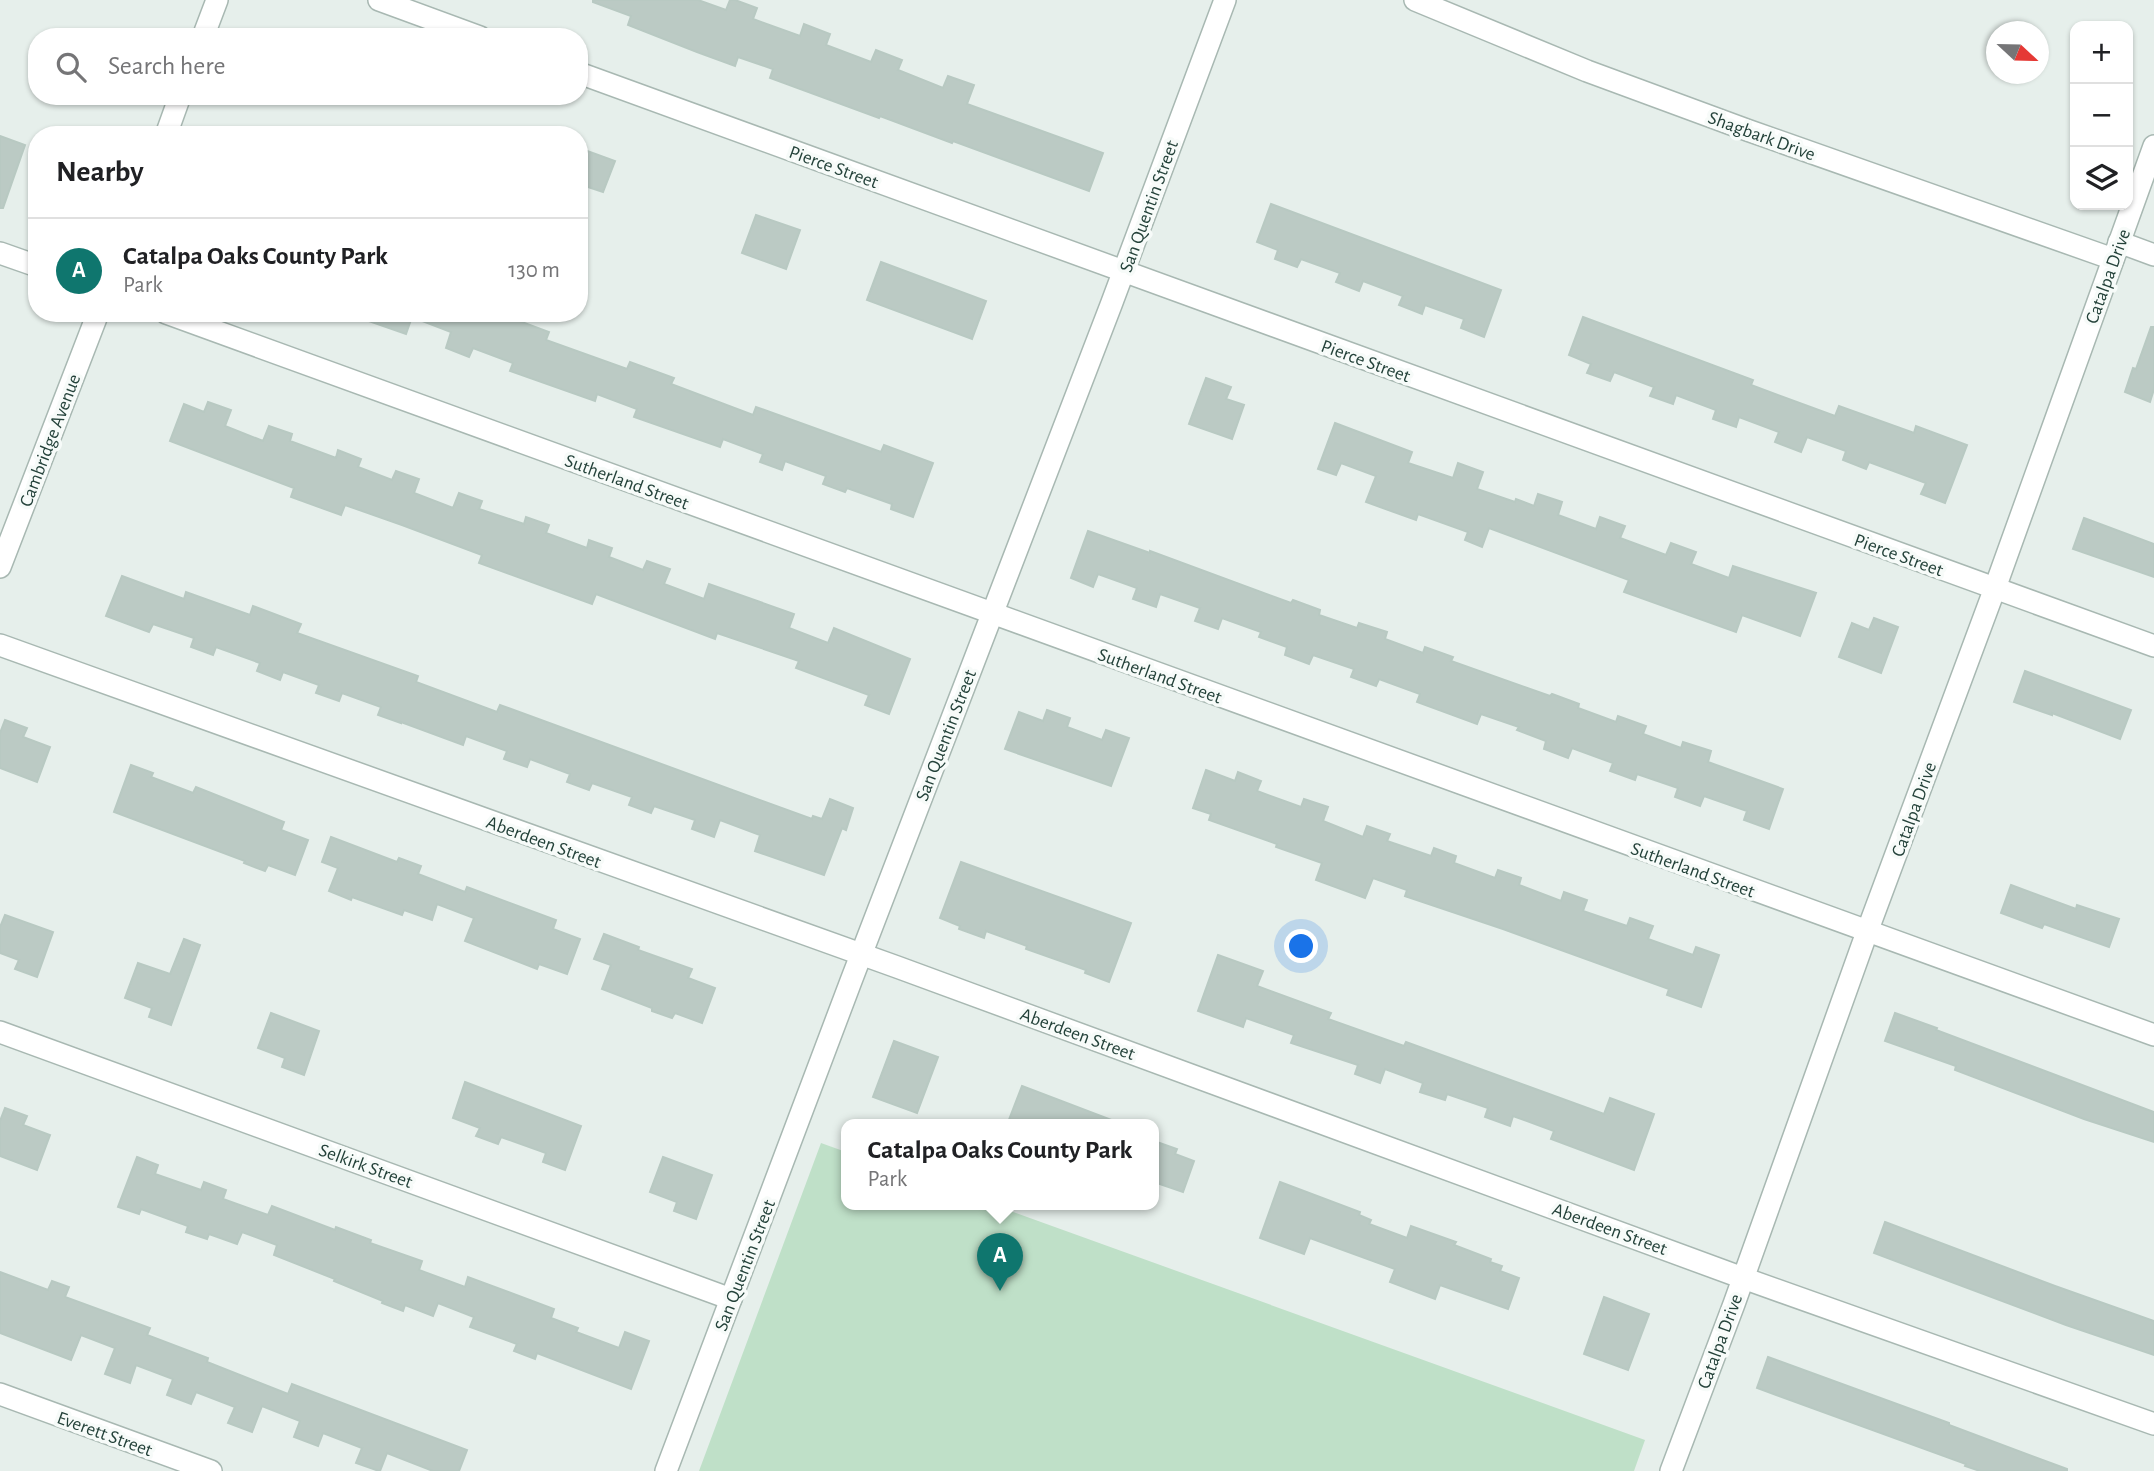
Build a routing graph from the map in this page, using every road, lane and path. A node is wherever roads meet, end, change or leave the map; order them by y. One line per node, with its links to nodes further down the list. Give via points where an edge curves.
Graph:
1 (217, 0): 5 (street)
2 (379, 0): 6 (street)
3 (1225, 0): 15 (street, San Quentin Street)
4 (1415, 0): 11 (street, Shagbark Drive, via 1648,94)
5 (206, 28)
6 (455, 28)
7 (588, 76): 15 (street, Pierce Street)
8 (177, 105): 9 (street)
9 (169, 126)
10 (2154, 146): 11 (street, Catalpa Drive)
11 (2116, 251): 13 (street, Shagbark Drive); 19 (street, Catalpa Drive)
12 (0, 253): 14 (street)
13 (2154, 255)
14 (28, 263)
15 (1124, 271): 19 (street, Pierce Street); 20 (street, San Quentin Street)
16 (95, 322): 18 (street, Cambridge Avenue)
17 (191, 322): 20 (street, Sutherland Street)
18 (0, 567)
19 (1995, 588): 22 (street, Pierce Street); 23 (street, Catalpa Drive)
20 (991, 614): 23 (street, Sutherland Street); 24 (street, San Quentin Street)
21 (0, 645): 24 (street, Aberdeen Street)
22 (2154, 646)
23 (1867, 932): 26 (street, Sutherland Street); 27 (street, Catalpa Drive)
24 (862, 955): 27 (street, Aberdeen Street); 28 (street, San Quentin Street)
25 (0, 1032): 28 (street, Selkirk Street)
26 (2154, 1035)
27 (1742, 1278): 30 (street, Aberdeen Street); 33 (street, Catalpa Drive)
28 (731, 1298): 32 (street, San Quentin Street)
29 (0, 1394): 31 (street, Everett Street)
30 (2154, 1424)
31 (211, 1471)
32 (666, 1471)
33 (1671, 1471)

